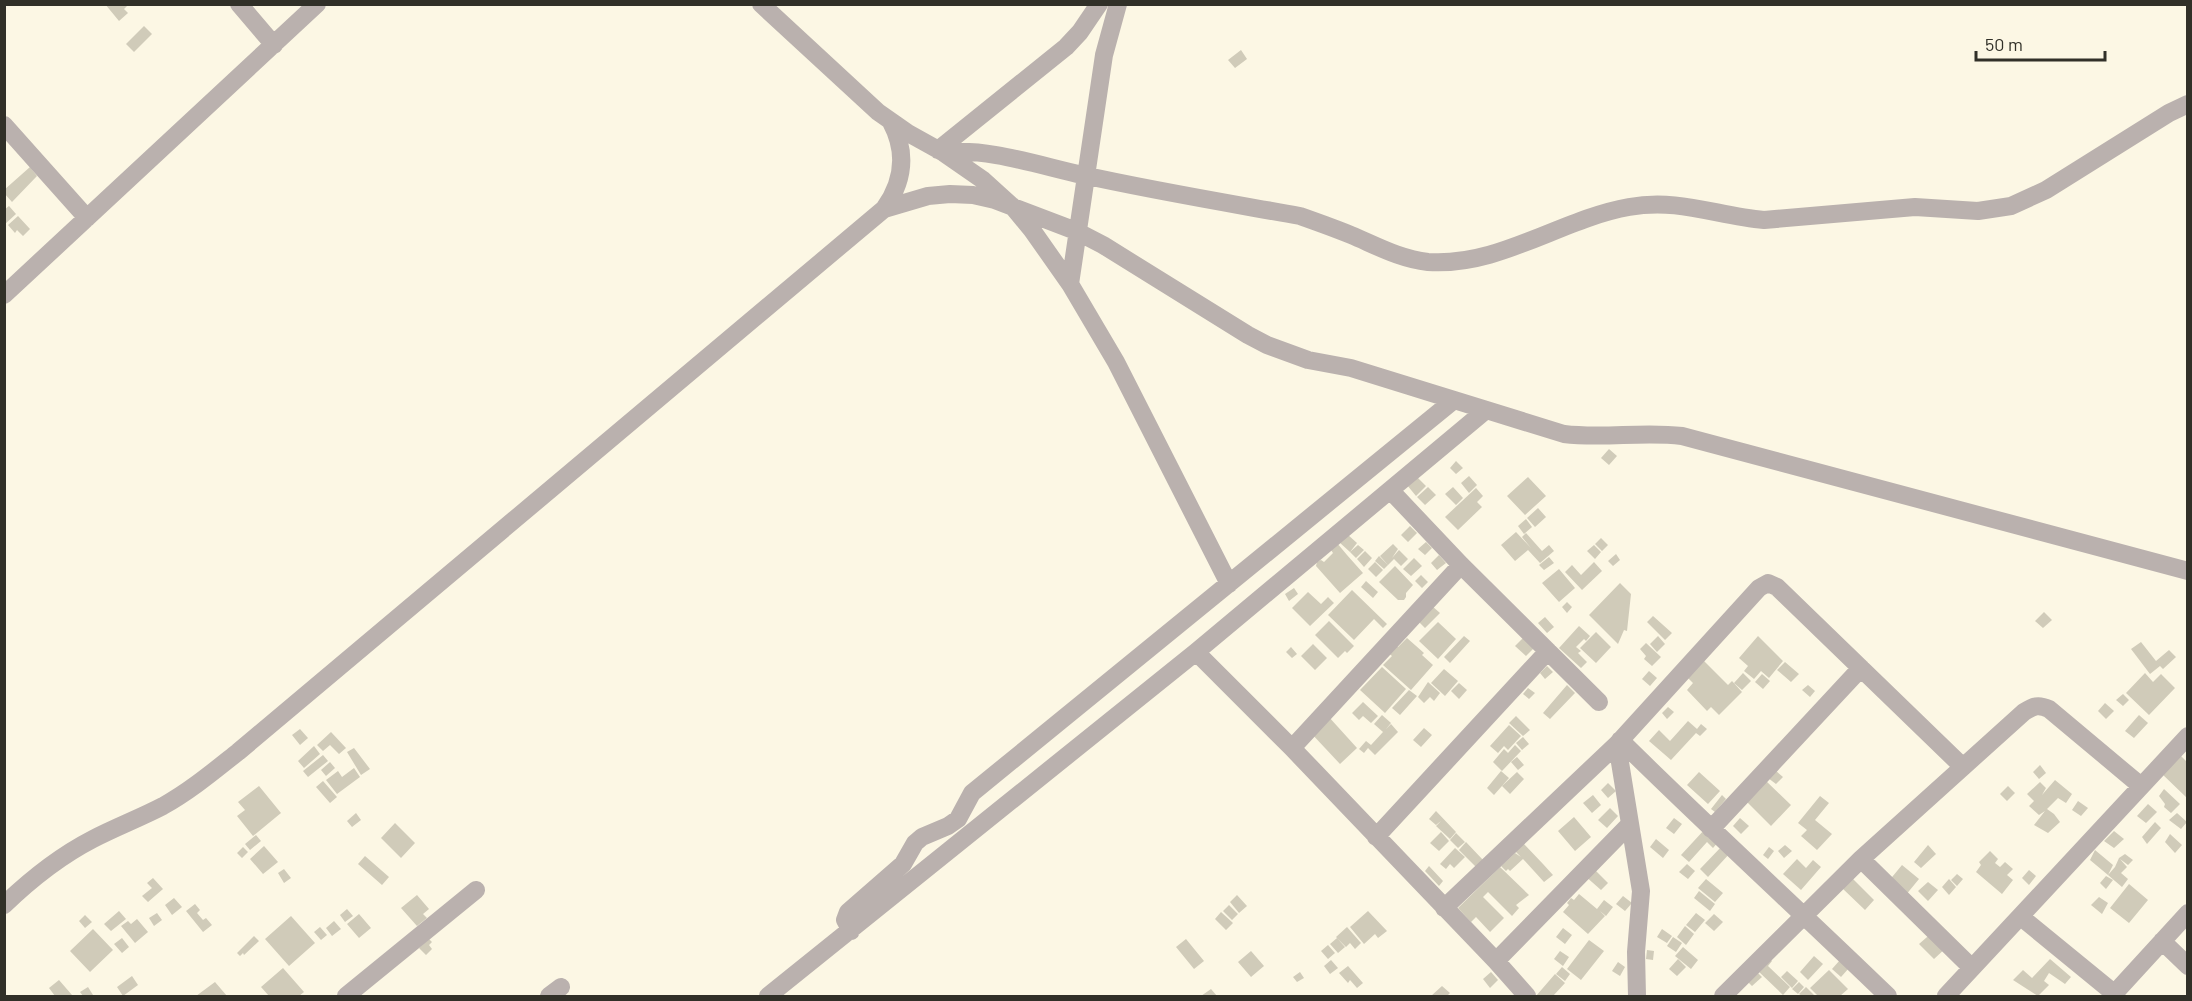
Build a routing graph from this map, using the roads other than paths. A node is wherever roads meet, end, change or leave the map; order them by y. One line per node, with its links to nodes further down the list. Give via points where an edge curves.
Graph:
1 (239, 4): 6 (street)
2 (317, 4): 6 (street)
3 (761, 4): 8 (street)
4 (1099, 4): 10 (street, via 1066,47)
5 (1118, 4): 11 (street, via 1104,55)
6 (274, 45): 14 (street)
7 (2187, 104): 11 (street, via 2046,190 2011,206 1978,211 1915,207 1764,220 1694,206 1631,206 1481,257 1446,262 1394,254 1300,216)
8 (891, 122): 10 (street); 13 (street, via 900,143 902,166 896,189)
9 (4, 125): 14 (street)
10 (941, 152): 11 (street, via 987,154); 12 (street, via 983,180)
11 (1086, 176): 15 (street)
12 (1013, 207): 13 (street, via 973,195 950,194 927,196); 15 (street); 16 (street)
13 (884, 209): 38 (street, via 238,752 165,805 66,854)
14 (87, 218): 17 (street)
15 (1076, 231): 16 (street); 18 (street, via 1267,345)
16 (1070, 284): 23 (street, via 1127,382)
17 (4, 295)
18 (1454, 400): 19 (street); 23 (street)
19 (1486, 410): 20 (street); 22 (street, via 1564,434 1682,436)
20 (1391, 491): 21 (street); 25 (street)
21 (1461, 565): 24 (street); 30 (street)
22 (2187, 572)
23 (1229, 584): 43 (street, via 972,793 954,823 915,843 903,864 848,912 845,920)
24 (1548, 651): 27 (street); 35 (street)
25 (1196, 652): 30 (street); 43 (street)
26 (1861, 668): 29 (street, via 1778,586 1768,583 1759,588); 31 (street); 34 (street)
27 (1599, 702)
28 (2187, 735): 32 (street)
29 (1618, 742): 33 (street); 34 (street); 39 (street)
30 (1292, 748): 35 (street)
31 (1963, 767): 32 (street, via 2024,712 2040,704); 36 (street)
32 (2141, 786): 42 (street)
33 (1629, 825): 45 (street); 49 (street, via 1641,891 1636,952)
34 (1711, 830): 41 (street)
35 (1376, 837): 39 (street)
36 (1861, 859): 41 (street); 47 (street)
37 (476, 890): 51 (street)
38 (4, 905)
39 (1444, 908): 45 (street)
40 (2187, 913): 44 (street)
41 (1804, 915): 53 (street); 54 (street)
42 (2022, 917): 47 (street); 50 (street)
43 (851, 931): 48 (street)
44 (2162, 941): 46 (street); 50 (street)
45 (1497, 961): 52 (street)
46 (2187, 966)
47 (1972, 968): 55 (street)
48 (777, 994)
49 (1639, 995)
50 (2114, 995)
51 (346, 996)
52 (1527, 996)
53 (1723, 996)
54 (1888, 996)
55 (1946, 996)

